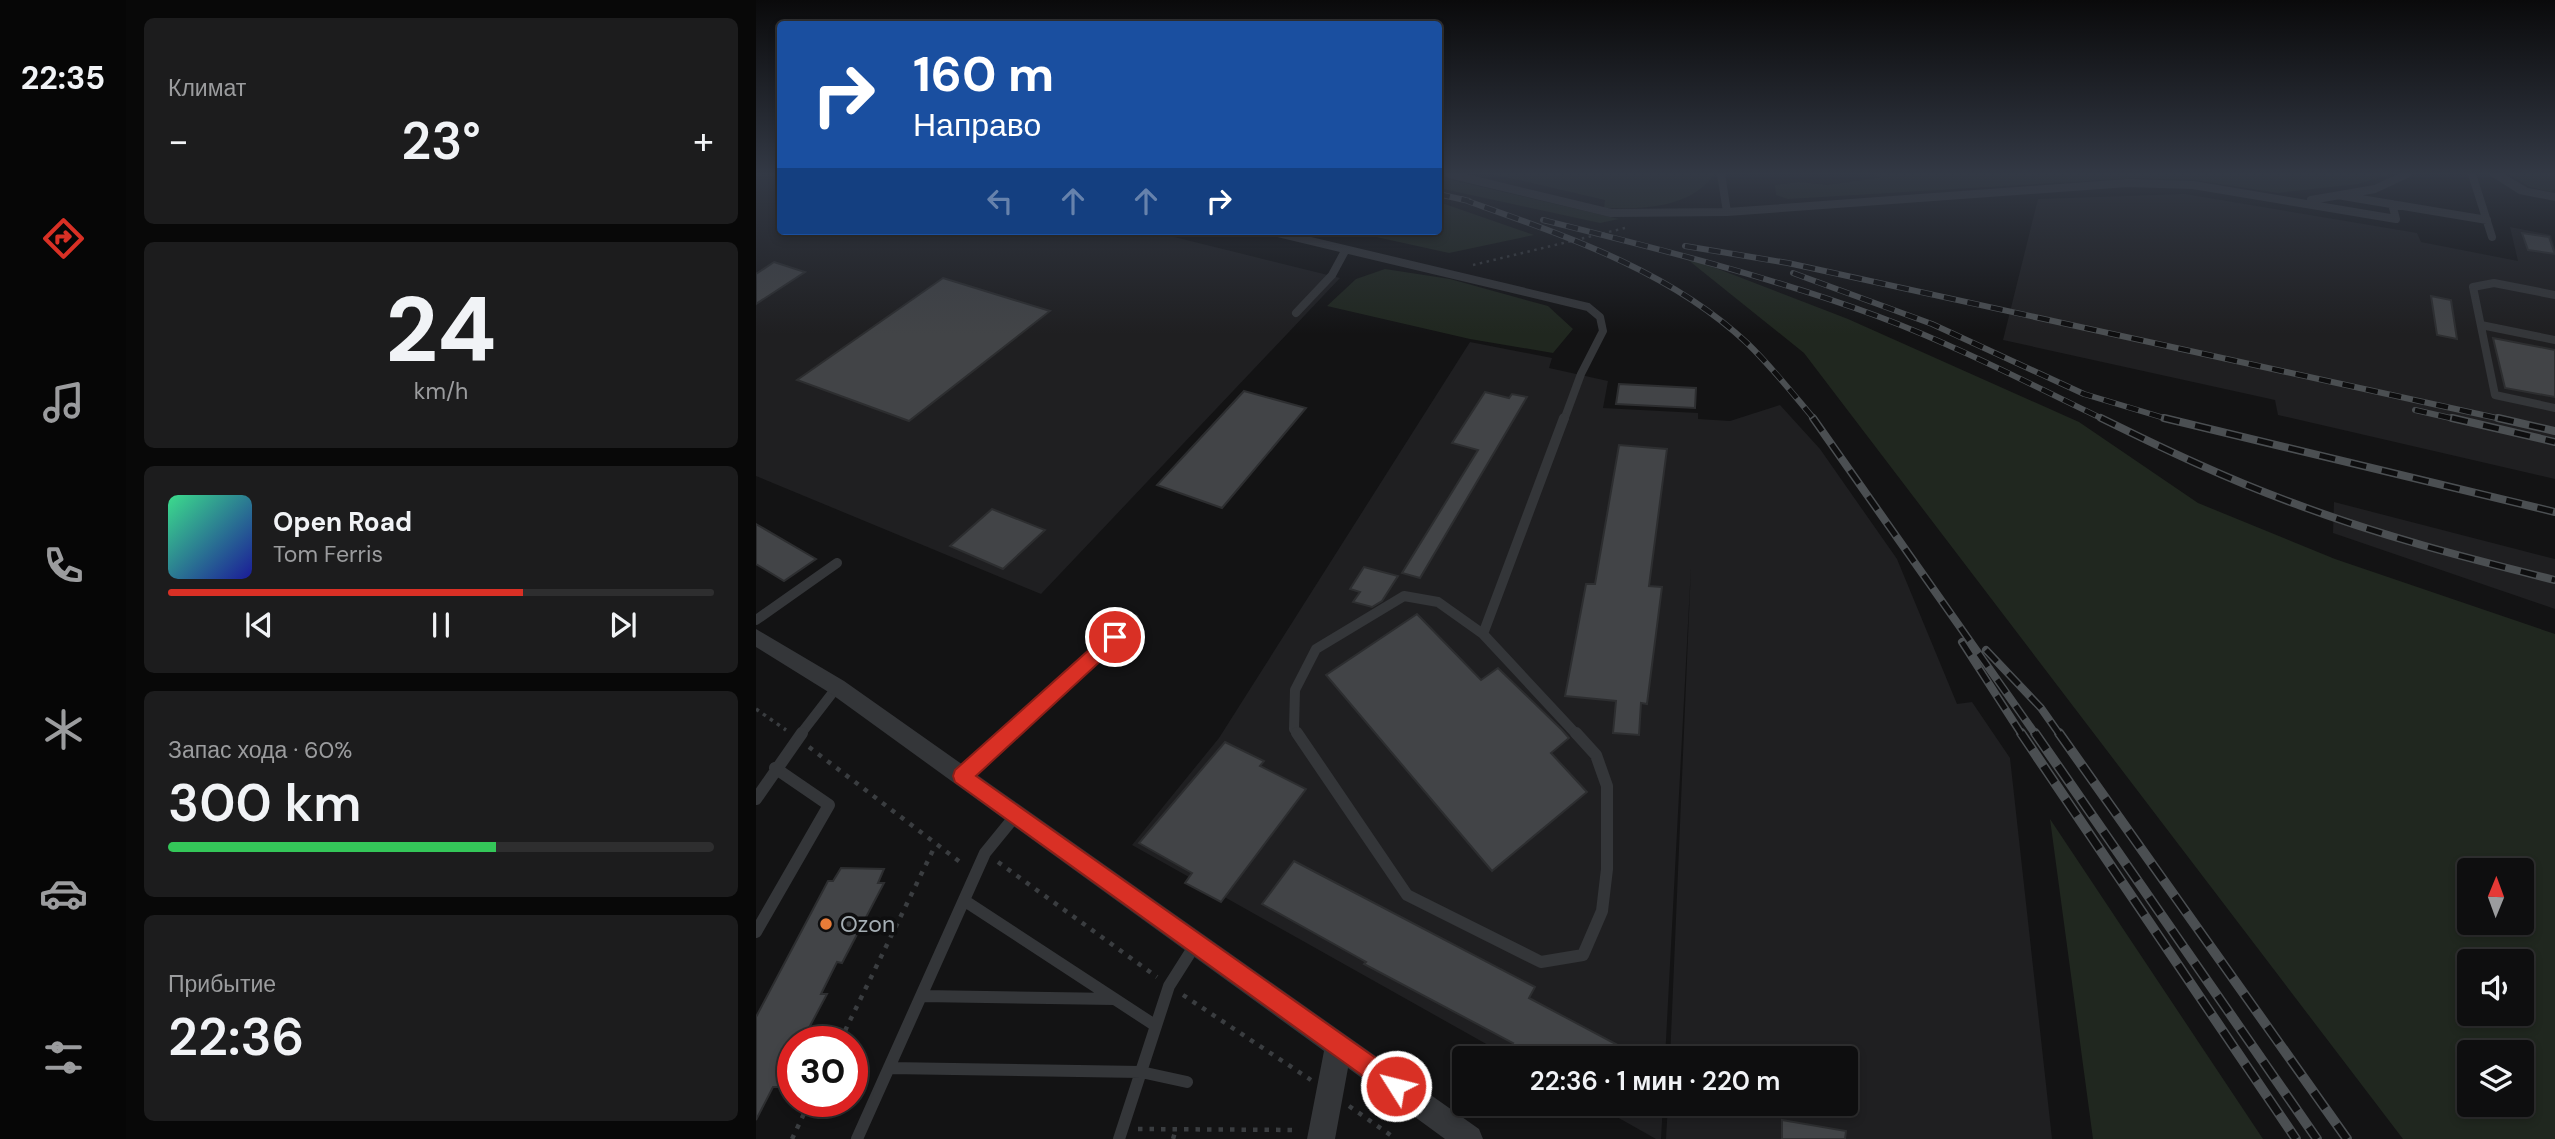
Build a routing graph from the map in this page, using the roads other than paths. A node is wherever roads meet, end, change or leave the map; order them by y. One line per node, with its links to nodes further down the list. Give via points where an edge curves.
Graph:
1 (2489, 227): 3 (lane)
2 (1284, 235): 4 (lane)
3 (2492, 237)
4 (1345, 251): 6 (lane, via 1332,275); 13 (lane, via 1588,307 1600,317 1603,331 1581,374)
5 (2555, 295): 7 (lane, via 2494,283 2473,287)
6 (1296, 313)
7 (2481, 325): 8 (lane); 9 (lane, via 2495,395)
8 (2555, 340)
9 (2555, 408)
10 (837, 563): 12 (lane)
11 (1134, 619): 17 (lane)
12 (756, 620)
13 (1483, 634): 13 (lane, via 1596,755 1607,786 1602,911 1583,955 1541,962 1407,895 1294,729 1295,690 1316,649 1404,596 1438,603)
14 (756, 637): 15 (street)
15 (837, 687): 16 (lane); 17 (street)
16 (775, 768): 18 (lane); 21 (lane, via 829,805)
17 (962, 776): 19 (street)
18 (756, 799)
19 (1016, 815): 20 (lane, via 985,853); 22 (street)
20 (965, 901): 23 (lane); 24 (lane)
21 (756, 932)
22 (1195, 945): 25 (lane, via 1170,986); 26 (street)
23 (922, 996): 24 (lane); 27 (lane)
24 (1115, 999): 25 (lane)
25 (1156, 1026): 28 (lane)
26 (1339, 1044): 31 (street); 32 (street)
27 (889, 1068): 28 (lane); 33 (lane)
28 (1141, 1072): 29 (lane); 30 (lane)
29 (1187, 1082)
30 (1121, 1134)
31 (1322, 1135)
32 (1458, 1135)
33 (857, 1139)

